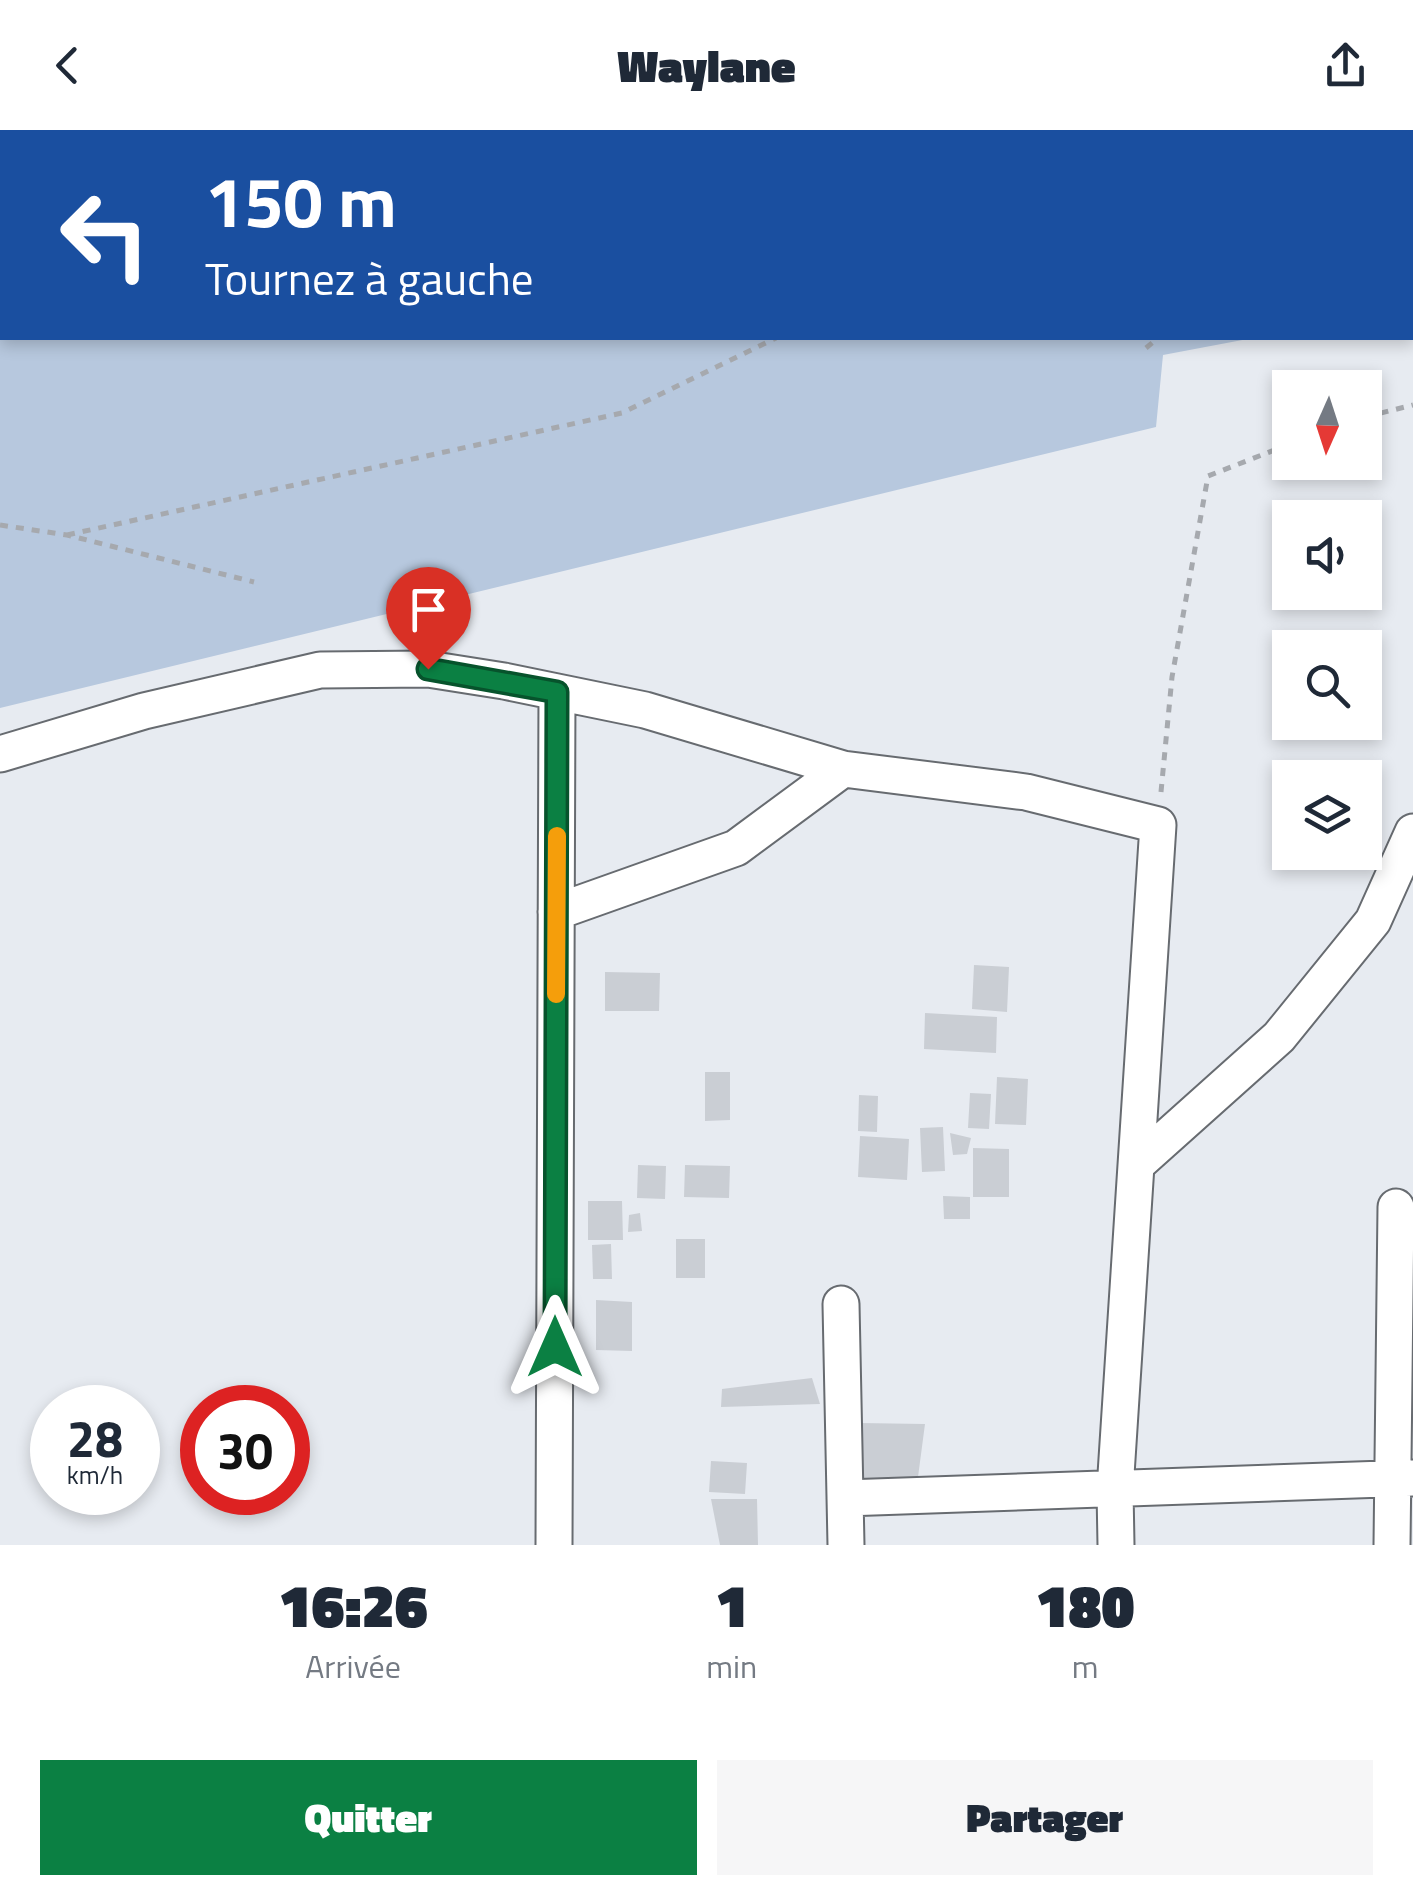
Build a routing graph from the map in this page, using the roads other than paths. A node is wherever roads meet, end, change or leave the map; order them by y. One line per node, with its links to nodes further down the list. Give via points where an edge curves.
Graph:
1 (557, 692): 2 (street, via 428,669 320,670 144,711); 3 (street, via 645,710); 5 (street)
2 (0, 754)
3 (843, 770): 5 (street, via 736,848); 6 (street, via 1026,792 1158,825)
4 (1413, 832): 6 (street, via 1373,922 1279,1037)
5 (556, 912): 12 (street)
6 (1136, 1165): 10 (street)
7 (1396, 1208): 9 (street)
8 (841, 1304): 11 (street)
9 (1402, 1478): 10 (street); 15 (street)
10 (1115, 1490): 11 (street); 14 (street)
11 (845, 1498): 13 (street)
12 (554, 1545)
13 (846, 1545)
14 (1116, 1545)
15 (1392, 1545)

